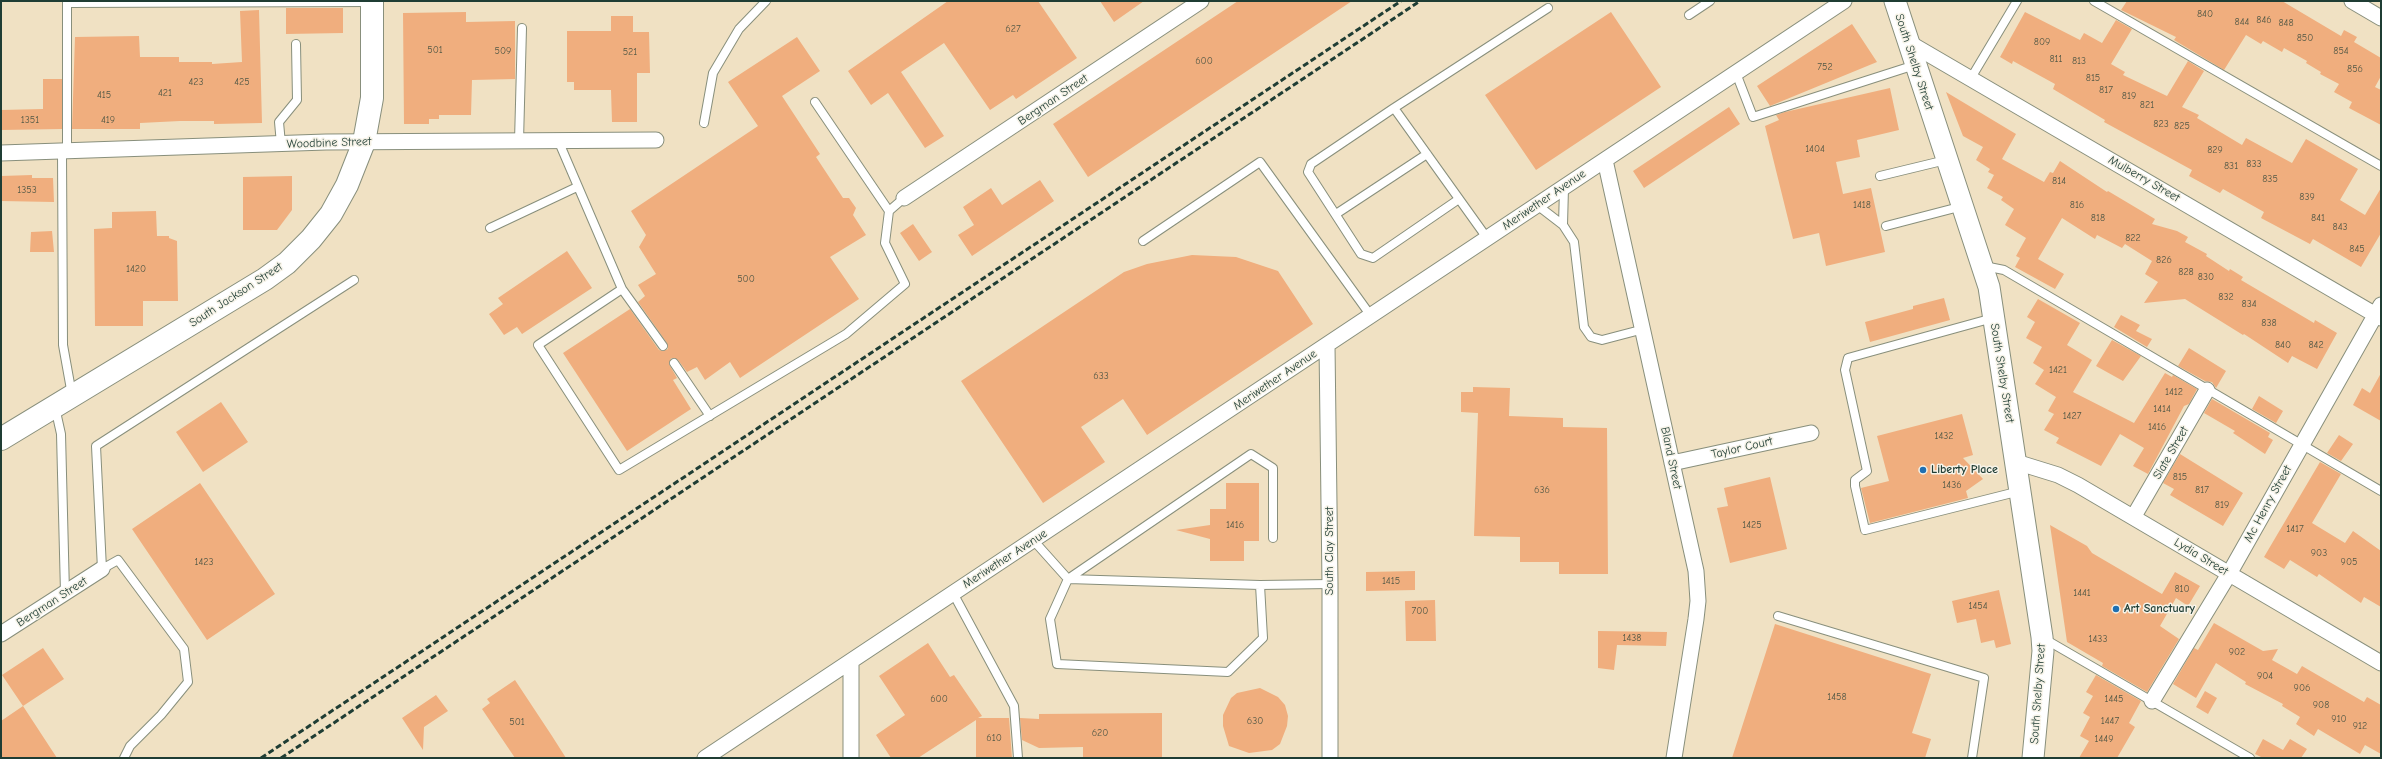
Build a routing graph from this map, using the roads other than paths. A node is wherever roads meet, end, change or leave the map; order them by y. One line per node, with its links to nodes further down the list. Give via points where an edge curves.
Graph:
1 (372, 1): 10 (lane); 26 (main road, South Jackson Street, via 372,98)
2 (766, 1): 22 (lane, via 739,29 713,73)
3 (1201, 1): 37 (street, Bergman Street)
4 (1710, 1): 12 (lane)
5 (1844, 1): 18 (street, Meriwether Avenue)
6 (1895, 1): 15 (main road, South Shelby Street)
7 (2017, 1): 19 (lane)
8 (2094, 1): 33 (lane)
9 (2352, 1): 13 (street)
10 (67, 2): 28 (lane)
11 (1548, 8): 21 (lane)
12 (1689, 15)
13 (2381, 18)
14 (522, 28): 25 (lane)
15 (1906, 41): 17 (main road, South Shelby Street); 19 (street, Mulberry Street)
16 (296, 44): 27 (lane, via 297,100 279,122)
17 (1914, 65): 18 (lane, via 1753,118); 32 (main road, South Shelby Street)
18 (1736, 73): 31 (street, Meriwether Avenue)
19 (1971, 78): 51 (street, Mulberry Street)
20 (814, 102): 41 (lane)
21 (1394, 108): 30 (lane); 42 (lane, via 1311,164 1308,172)
22 (704, 123)
23 (558, 140): 24 (street, Woodbine Street); 25 (street, Woodbine Street); 35 (lane)
24 (656, 140)
25 (519, 141): 26 (street, Woodbine Street)
26 (364, 142): 27 (street, Woodbine Street); 59 (main road, South Jackson Street, via 350,178 330,214 311,240 287,263 240,295)
27 (281, 144): 28 (street, Woodbine Street)
28 (64, 153): 29 (street, Woodbine Street); 59 (lane)
29 (1, 154)
30 (1426, 154): 38 (lane); 42 (lane)
31 (1605, 160): 36 (street, Meriwether Avenue); 54 (street, Bland Street)
32 (1947, 160): 34 (lane); 40 (main road, South Shelby Street)
33 (2381, 166)
34 (1880, 176)
35 (577, 187): 45 (lane); 50 (lane)
36 (1564, 188): 39 (street, Meriwether Avenue); 43 (lane)
37 (904, 198): 41 (lane)
38 (1458, 199): 42 (lane, via 1373,258 1362,254); 46 (lane)
39 (1537, 206): 43 (lane); 46 (street, Meriwether Avenue)
40 (1963, 206): 44 (lane); 48 (main road, South Shelby Street)
41 (889, 211): 60 (lane, via 885,243 905,284 846,334)
42 (1336, 214)
43 (1563, 225): 54 (lane, via 1574,242 1584,327 1590,337 1602,340)
44 (1886, 226)
45 (490, 228)
46 (1487, 238): 52 (street, Meriwether Avenue)
47 (1143, 241): 52 (lane, via 1260,162)
48 (1984, 266): 53 (main road, South Shelby Street); 58 (lane, via 2004,270)
49 (354, 280): 71 (lane, via 96,446)
50 (622, 288): 56 (lane); 60 (lane, via 538,345 619,470)
51 (2379, 313): 63 (street, Mc Henry Street)
52 (1371, 316): 55 (street, Meriwether Avenue)
53 (1994, 318): 64 (main road, South Shelby Street); 66 (lane, via 1848,358 1845,370 1867,471 1855,480 1855,486 1865,530)
54 (1644, 329): 65 (street, Bland Street)
55 (1327, 345): 70 (street, Meriwether Avenue); 74 (street, South Clay Street)
56 (663, 346)
57 (674, 363): 60 (lane)
58 (2208, 390): 63 (lane); 68 (street, Slate Street)
59 (64, 401): 62 (main road, South Jackson Street); 76 (lane, via 61,434)
60 (710, 416)
61 (1811, 432): 65 (street, Taylor Court)
62 (1, 439)
63 (2301, 444): 67 (lane); 72 (street, Mc Henry Street)
64 (2016, 462): 66 (main road, South Shelby Street); 68 (street, Lydia Street, via 2058,475)
65 (1672, 463): 89 (street, Bland Street, via 1696,571 1698,601)
66 (2020, 491): 80 (main road, South Shelby Street)
67 (2381, 491)
68 (2134, 516): 72 (street, Lydia Street)
69 (1273, 538): 73 (lane, via 1273,468 1251,454)
70 (1034, 540): 73 (lane); 77 (street, Meriwether Avenue)
71 (102, 569): 76 (street, Bergman Street); 84 (lane, via 118,560 184,649 185,655 188,682 161,715 130,746)
72 (2229, 574): 82 (street, Lydia Street); 83 (street, Mc Henry Street)
73 (1068, 578): 75 (lane); 75 (lane, via 1050,619 1057,664 1228,672 1263,638)
74 (1330, 584): 75 (lane); 88 (street, South Clay Street)
75 (1260, 585)
76 (65, 593): 79 (street, Bergman Street)
77 (953, 593): 81 (street, Meriwether Avenue); 87 (lane, via 1014,706)
78 (1778, 616): 90 (lane, via 1984,678)
79 (1, 634)
80 (2042, 637): 83 (lane); 91 (main road, South Shelby Street, via 2043,651)
81 (850, 661): 85 (street, Meriwether Avenue); 86 (street)
82 (2381, 663)
83 (2152, 701): 92 (lane)
84 (124, 758)
85 (705, 758)
86 (851, 758)
87 (1018, 758)
88 (1330, 758)
89 (1674, 758)
90 (1972, 758)
91 (2033, 758)
92 (2250, 758)

